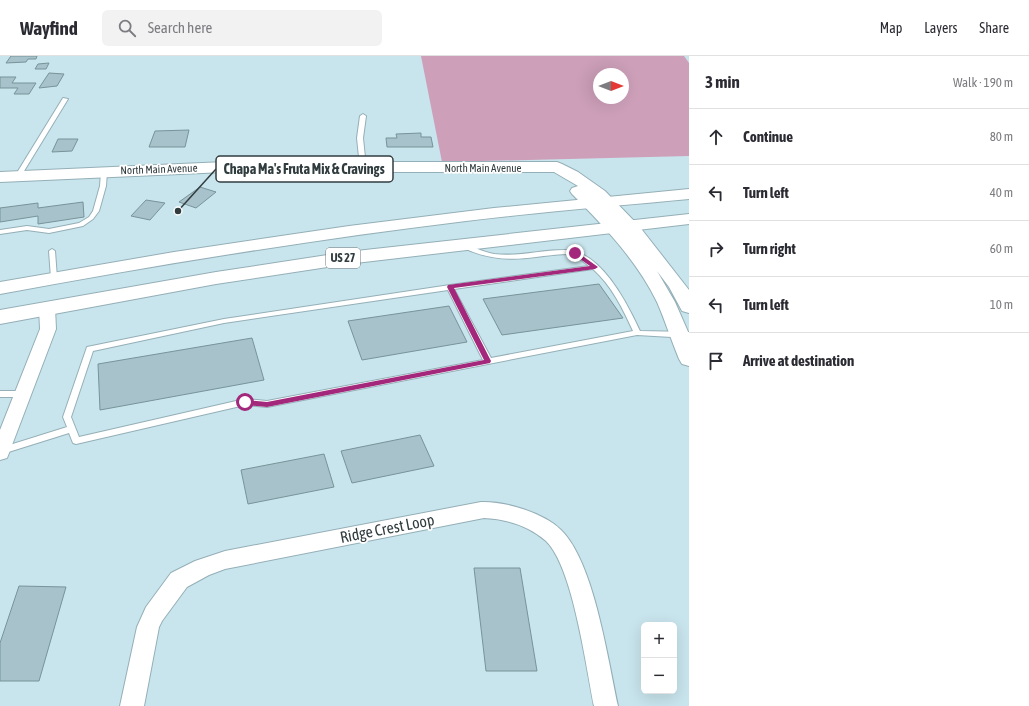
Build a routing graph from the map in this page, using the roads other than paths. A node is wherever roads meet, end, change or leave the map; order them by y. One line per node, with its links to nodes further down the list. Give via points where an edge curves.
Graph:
1 (66, 99): 6 (lane)
2 (363, 116): 3 (lane, via 360,138)
3 (363, 167): 4 (street, North Main Avenue); 5 (street, North Main Avenue, via 225,167)
4 (534, 168): 9 (street, North Main Avenue, via 557,167 575,176); 10 (street, via 564,179)
5 (104, 172): 6 (street, North Main Avenue); 14 (lane, via 96,211 81,225 49,231 27,228)
6 (18, 176): 7 (street, North Main Avenue)
7 (0, 177)
8 (689, 194): 9 (highway, US 27)
9 (609, 202): 10 (highway, US 27); 12 (street, North Main Avenue)
10 (591, 204): 13 (street); 18 (highway, US 27, via 468,215 210,252)
11 (689, 219): 12 (highway, US 27)
12 (631, 226): 13 (highway, US 27); 21 (street, North Main Avenue)
13 (612, 228): 15 (highway, US 27); 25 (street, via 647,271)
14 (0, 232)
15 (462, 245): 17 (lane, via 480,253 510,258 569,252 579,255); 22 (highway, US 27, via 348,258 216,278)
16 (52, 251): 18 (lane)
17 (595, 267): 19 (lane); 24 (lane, via 609,280 618,294)
18 (54, 278): 20 (highway, US 27)
19 (450, 287): 27 (lane); 30 (lane, via 224,322 90,349 67,417)
20 (0, 288)
21 (689, 307)
22 (48, 308): 23 (highway, US 27); 29 (street, via 48,329)
23 (0, 317)
24 (637, 333): 25 (lane); 27 (lane)
25 (684, 335): 26 (street)
26 (689, 359)
27 (488, 361): 30 (lane, via 267,404 245,402 76,441)
28 (0, 394): 29 (lane)
29 (23, 394): 31 (street)
30 (72, 429): 31 (lane)
31 (0, 452)
32 (132, 706): 33 (street, Ridge Crest Loop, via 148,627 154,614 179,580 224,560 463,512 485,510 517,516 539,526 555,537 566,553 580,589)
33 (606, 706)

